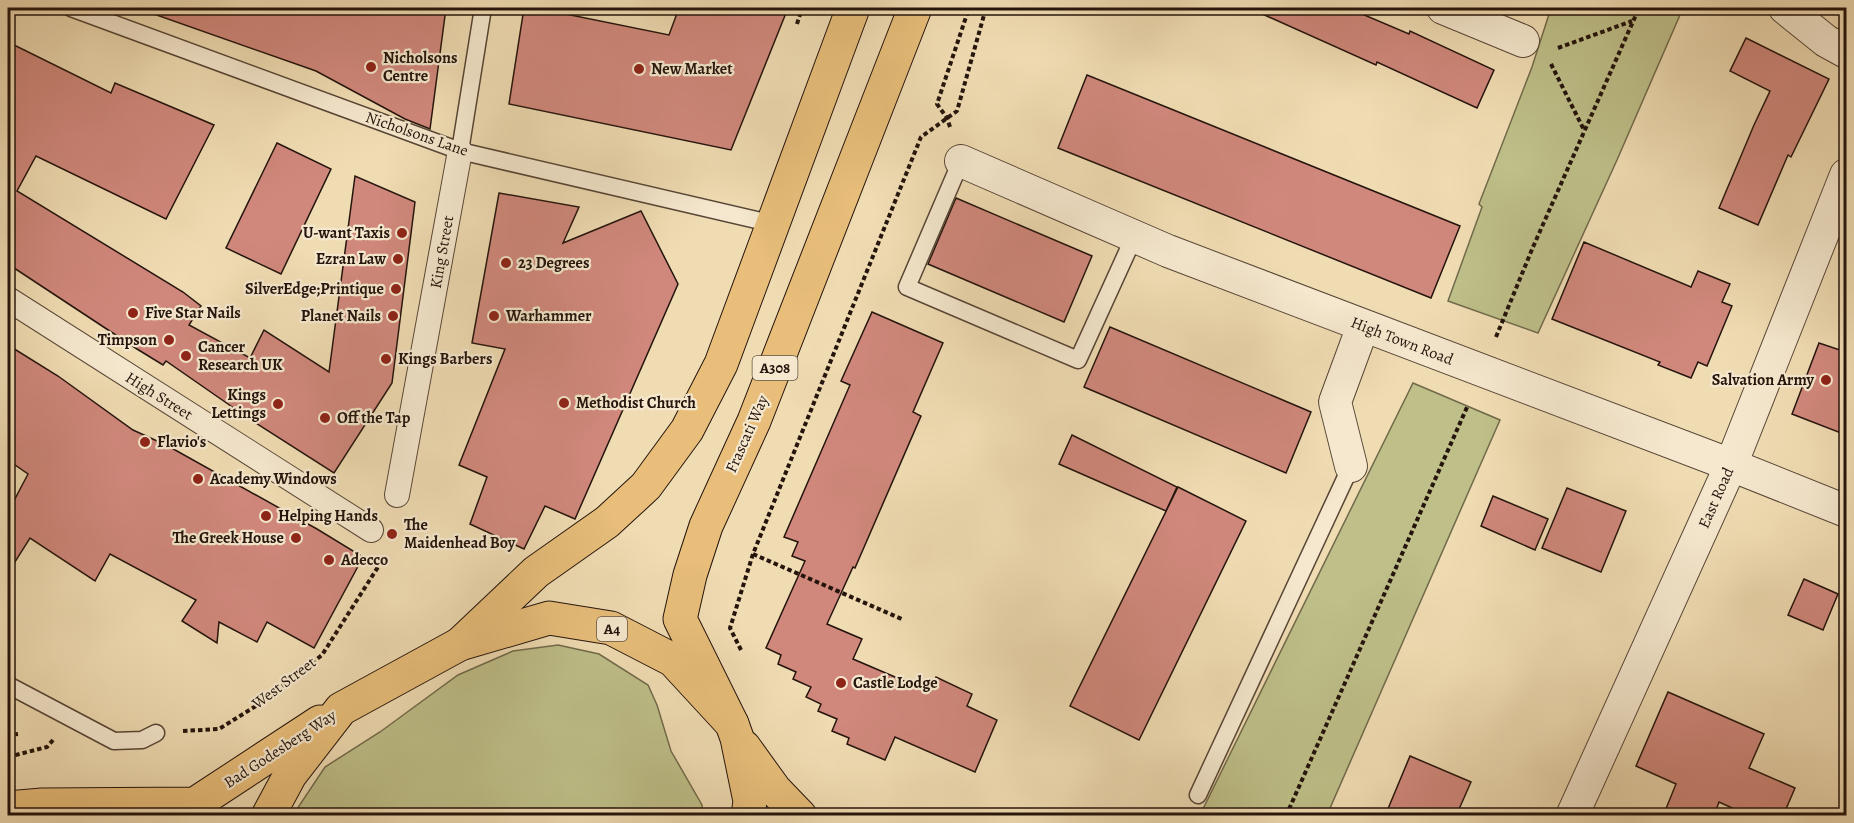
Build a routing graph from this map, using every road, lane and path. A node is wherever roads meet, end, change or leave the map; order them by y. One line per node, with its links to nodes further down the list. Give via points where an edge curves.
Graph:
1 (71, 8): 19 (lane, Nicholsons Lane)
2 (483, 8): 19 (lane, King Street)
3 (802, 8): 12 (path)
4 (853, 8): 22 (main road)
5 (915, 8): 40 (main road, Frascati Way / A308, via 754,421 706,526 690,575 680,619)
6 (969, 8): 17 (path, via 937,104)
7 (986, 8): 17 (path, via 957,111)
8 (1443, 8): 13 (street)
9 (1639, 8): 11 (path)
10 (1785, 8): 15 (street)
11 (1633, 20): 14 (path); 18 (path)
12 (797, 24)
13 (1523, 41)
14 (1557, 48)
15 (1846, 52)
16 (1551, 62): 18 (path)
17 (947, 118): 32 (path, via 921,137)
18 (1584, 131): 26 (path)
19 (460, 151): 22 (lane, Nicholsons Lane); 29 (street, King Street)
20 (961, 161): 23 (street, High Town Road); 23 (lane, via 907,287 1078,360)
21 (1846, 175): 27 (street, East Road)
22 (774, 224): 35 (main road, via 721,364 687,430 646,486 607,522 536,572)
23 (1134, 237): 25 (street, High Town Road)
24 (8, 299): 31 (street, High Street)
25 (1363, 326): 26 (street, High Town Road); 28 (street, via 1335,402)
26 (1482, 371): 27 (street, High Town Road); 51 (path)
27 (1731, 465): 30 (street, High Town Road); 52 (street, East Road)
28 (1351, 466): 46 (lane)
29 (398, 495)
30 (1846, 511)
31 (371, 530)
32 (753, 554): 34 (path); 36 (path, via 730,628)
33 (378, 567): 39 (path, West Street, via 322,655 264,701 219,729)
34 (904, 620)
35 (460, 644): 38 (main road, A4); 40 (main road, A4, via 549,618 611,628 673,660)
36 (745, 660)
37 (8, 684): 42 (lane, via 114,741 142,740)
38 (341, 709): 47 (main road, Bad Godesberg Way / A4, via 195,804); 48 (main road, A4, via 290,775)
39 (184, 731)
40 (735, 731): 49 (main road, via 750,801); 50 (main road, A4, via 775,790)
41 (18, 734): 43 (path)
42 (156, 734)
43 (8, 735)
44 (47, 747): 45 (path)
45 (8, 757)
46 (1198, 795)
47 (8, 808)
48 (268, 816)
49 (748, 816)
50 (800, 816)
51 (1286, 816)
52 (1572, 816)

